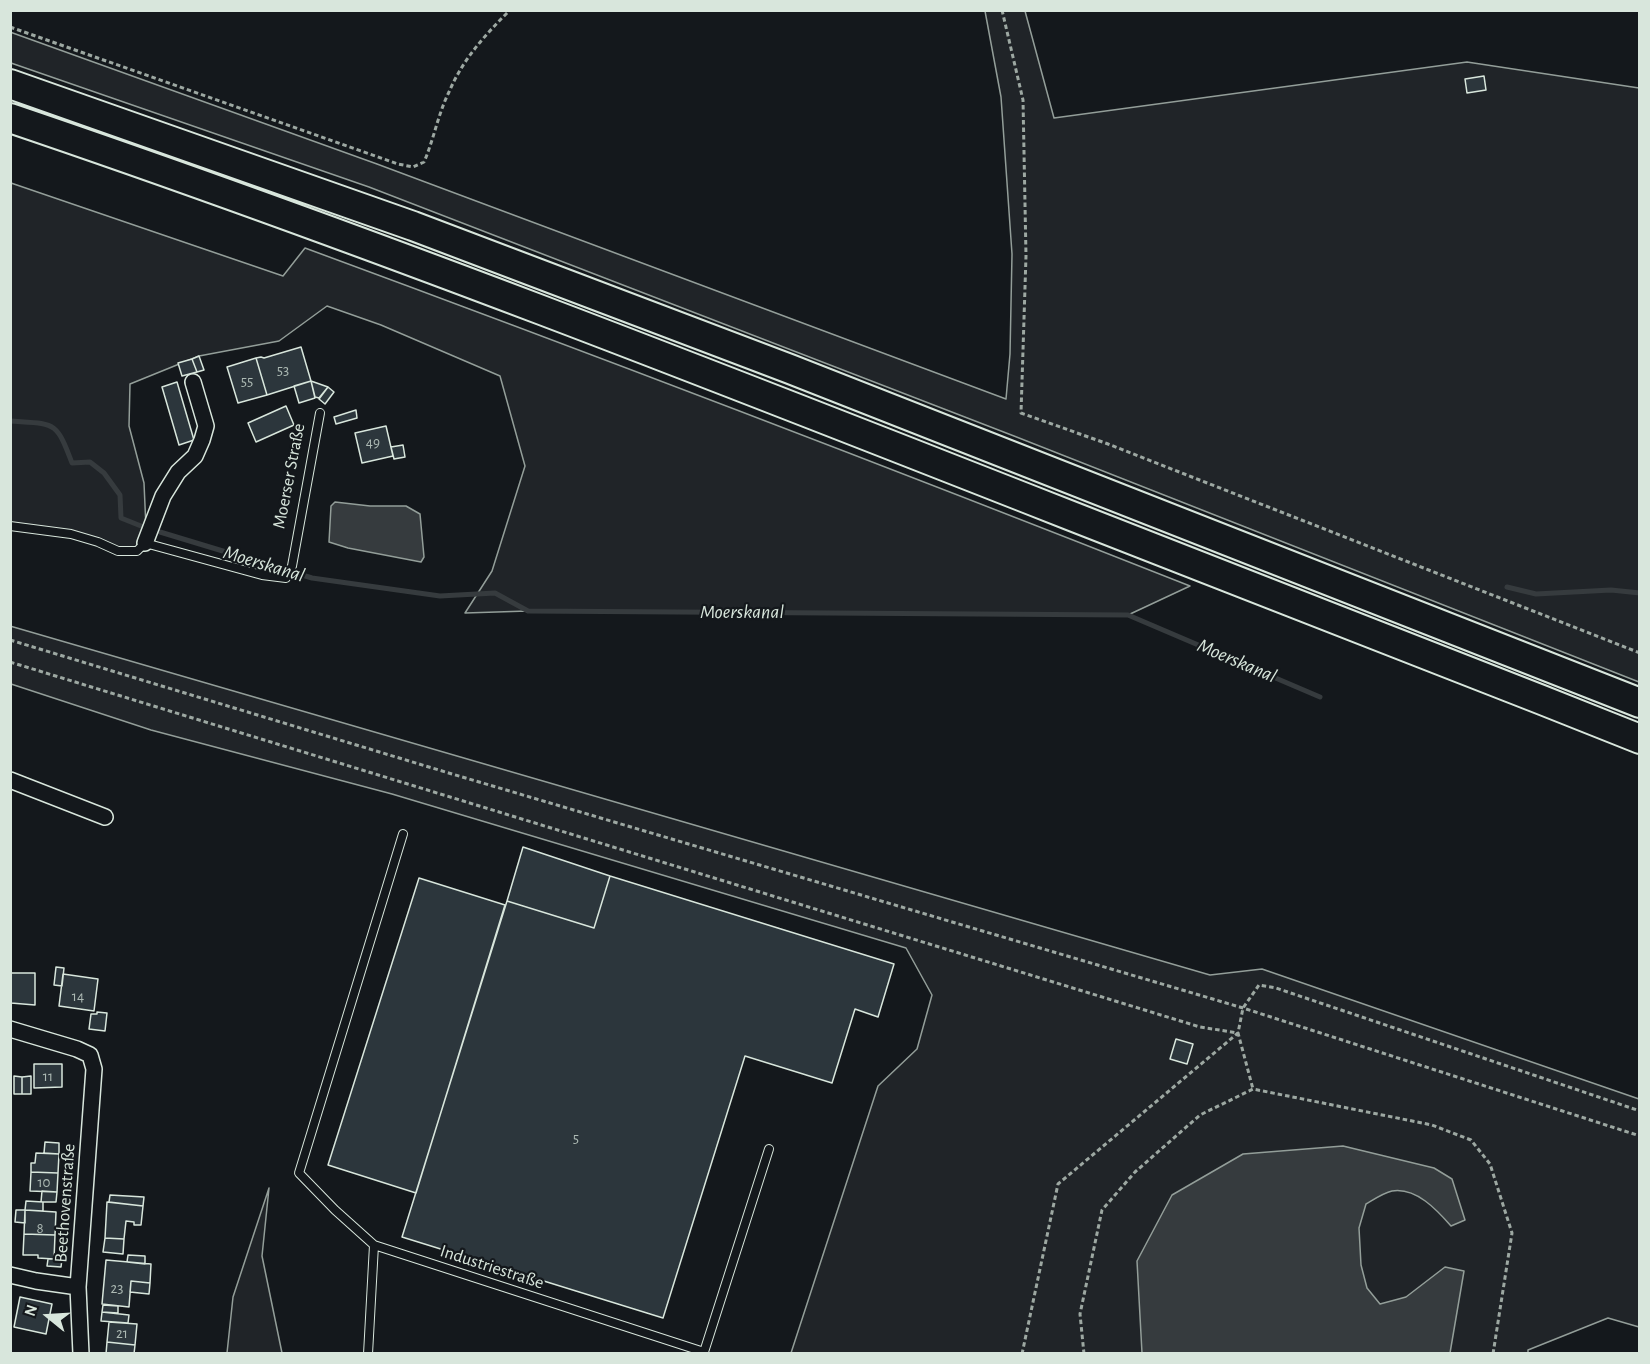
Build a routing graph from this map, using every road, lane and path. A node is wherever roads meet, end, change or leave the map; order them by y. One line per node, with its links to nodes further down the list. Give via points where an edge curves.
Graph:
1 (510, 10): 3 (path, via 461,67 424,162 413,166 398,164)
2 (1002, 10): 11 (path, via 1023,100 1026,256 1021,413)
3 (10, 27)
4 (10, 84): 13 (highway, via 402,222 756,356)
5 (10, 118): 14 (highway, via 406,259 775,398)
6 (194, 382): 9 (street, via 206,426 202,440 195,456 178,472 163,496)
7 (320, 413): 9 (lane, Moerser Straße, via 292,566 286,578)
8 (10, 526): 9 (lane, via 71,534 118,551 137,551)
9 (145, 543)
10 (10, 640): 18 (path)
11 (1640, 653)
12 (10, 662): 20 (path, via 1189,1024)
13 (1640, 703)
14 (1640, 739)
15 (10, 780): 16 (street)
16 (105, 817)
17 (403, 834): 25 (lane, via 298,1173)
18 (1243, 1008): 20 (path); 22 (path, via 1258,985 1276,988); 23 (path)
19 (10, 1029): 27 (street, Beethovenstraße, via 77,1048 90,1055 94,1069)
20 (1238, 1033): 21 (path); 31 (path, via 1058,1184)
21 (1252, 1089): 32 (path, via 1200,1115 1135,1172 1102,1210 1080,1314); 33 (path, via 1432,1125 1472,1140 1490,1164 1512,1233)
22 (1640, 1111)
23 (1640, 1136)
24 (769, 1149): 28 (lane, Industriestraße)
25 (374, 1245): 28 (lane, Industriestraße); 30 (lane)
26 (10, 1275): 27 (street)
27 (78, 1287): 29 (street, Beethovenstraße)
28 (703, 1352)
29 (81, 1353)
30 (368, 1353)
31 (1022, 1353)
32 (1084, 1353)
33 (1493, 1353)

